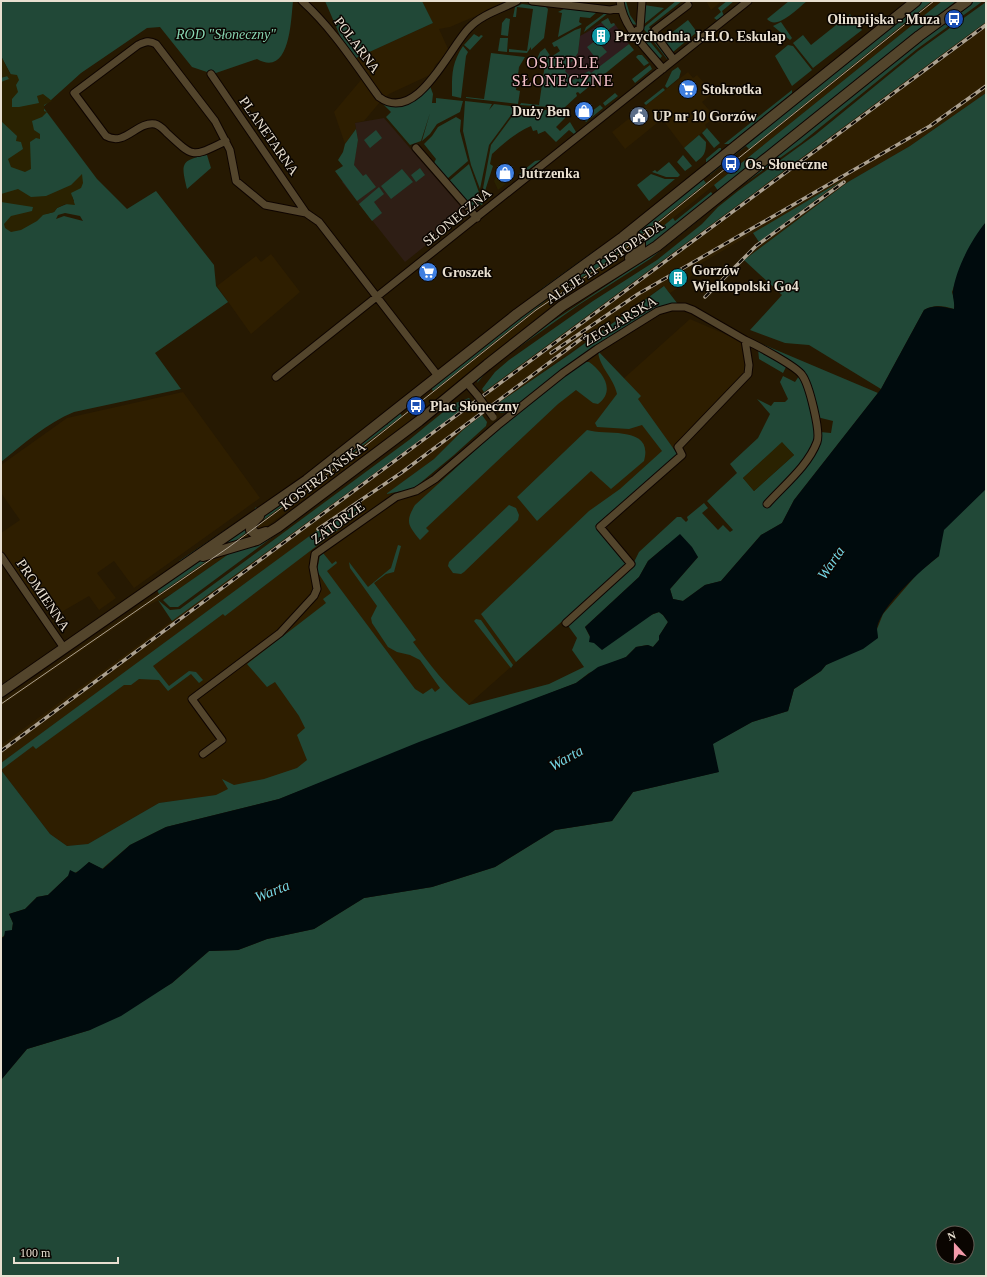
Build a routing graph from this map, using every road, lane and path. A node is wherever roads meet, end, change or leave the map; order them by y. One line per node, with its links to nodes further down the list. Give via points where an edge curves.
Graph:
1 (302, 1): 2 (street, POLARNA, via 335,35 379,97 391,103 415,96 434,78 470,27 495,10)
2 (517, 1)
3 (532, 1): 9 (street, via 610,10)
4 (642, 1): 12 (street, via 640,28)
5 (748, 1): 13 (street, SŁONECZNA)
6 (916, 1): 20 (main road, ALEJE 11 LISTOPADA)
7 (962, 1): 11 (main road)
8 (967, 1): 11 (main road, ALEJE 11 LISTOPADA)
9 (620, 4): 12 (street)
10 (688, 5): 13 (street, via 654,33)
11 (954, 10): 21 (main road, ALEJE 11 LISTOPADA, via 658,246)
12 (634, 33): 14 (street)
13 (674, 60): 14 (street, SŁONECZNA)
14 (663, 69): 19 (street, SŁONECZNA)
15 (211, 74): 18 (street, PLANETARNA)
16 (226, 141): 16 (street, via 215,121 156,44 151,41 131,49 74,93 106,136 111,139 118,139 151,124 159,125 185,150 192,153 200,153); 18 (street, via 236,181 252,196 265,205)
17 (416, 148): 19 (street)
18 (306, 213): 22 (street, via 319,222)
19 (477, 218): 22 (street, SŁONECZNA)
20 (623, 237): 21 (main road, via 636,237 640,243 640,251); 24 (main road, ALEJE 11 LISTOPADA, via 517,314)
21 (580, 294): 26 (main road, ALEJE 11 LISTOPADA)
22 (378, 298): 24 (street); 25 (street, SŁONECZNA)
23 (745, 340): 27 (street, ŻEGLARSKA, via 685,307 658,311 573,365); 28 (street, ŻEGLARSKA, via 802,375 818,430 816,443 806,460); 33 (street, via 748,374 678,447 682,454 600,527 632,564)
24 (438, 376): 29 (main road, KOSTRZYŃSKA)
25 (276, 378)
26 (466, 382): 27 (street, bridge); 30 (main road, KOSTRZYŃSKA, via 414,425)
27 (498, 425): 36 (street, ZATORZE, via 435,479 416,491 396,497 315,554 313,567 317,589 314,596 280,633 192,699 222,740)
28 (767, 504)
29 (270, 507): 30 (main road, via 253,521 251,530 260,535); 32 (main road, KOSTRZYŃSKA, via 244,522)
30 (278, 527): 32 (main road, KOSTRZYŃSKA, via 257,540 209,554)
31 (1, 556): 34 (street, PROMIENNA)
32 (182, 568): 34 (main road, KOSTRZYŃSKA)
33 (566, 623)
34 (64, 648): 35 (main road, KOSTRZYŃSKA)
35 (1, 692)
36 (203, 754)

